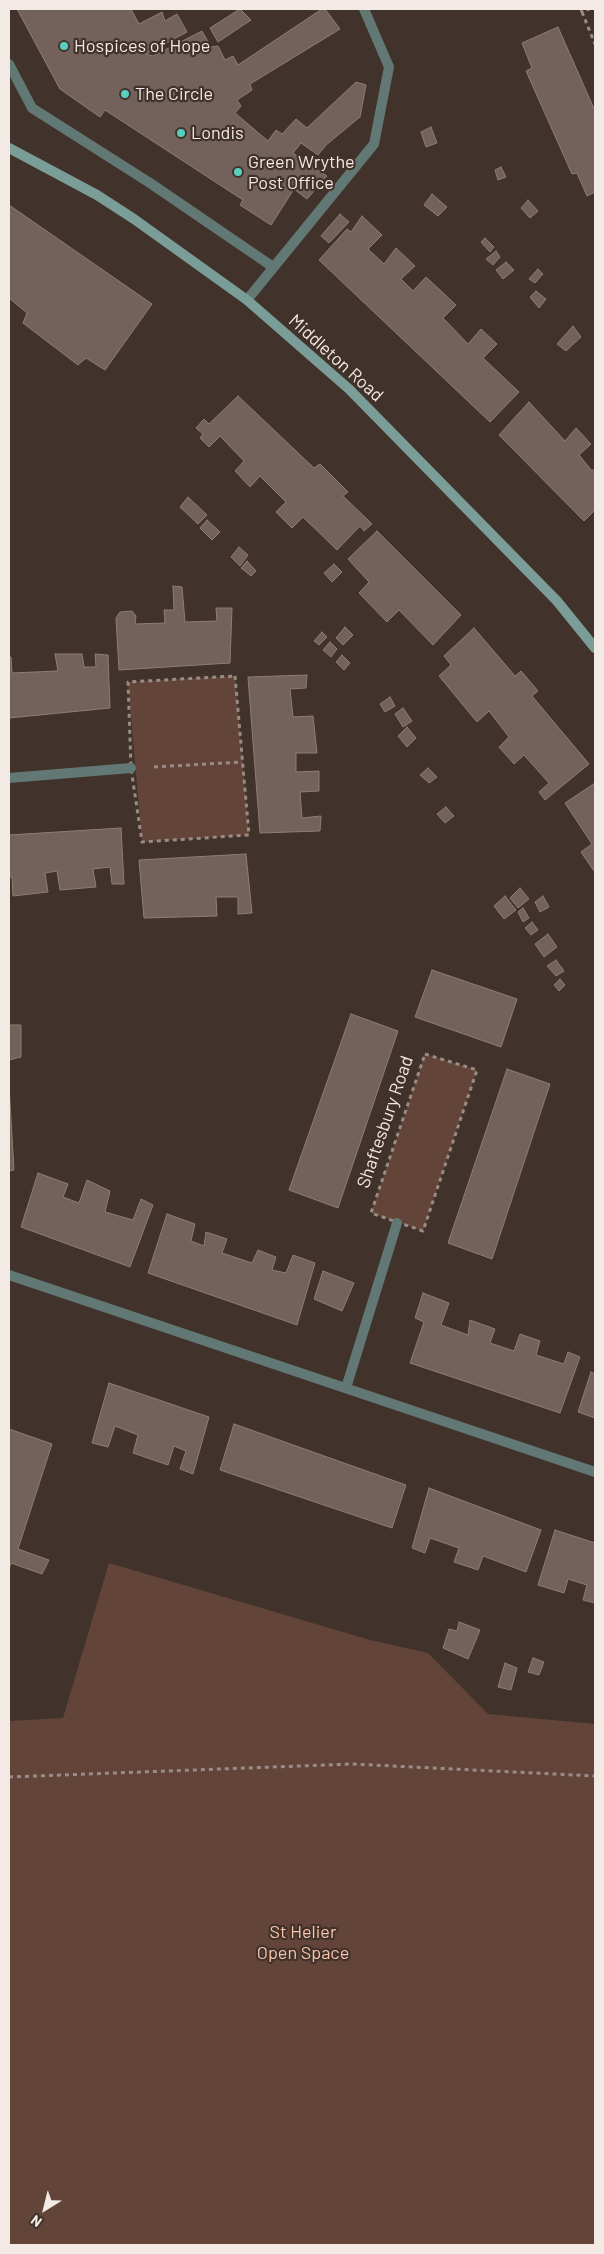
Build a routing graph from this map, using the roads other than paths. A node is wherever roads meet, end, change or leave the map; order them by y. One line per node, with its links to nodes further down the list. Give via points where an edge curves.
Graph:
1 (364, 9): 4 (street, via 389,67 374,144)
2 (9, 64): 4 (street, via 32,108)
3 (9, 148): 5 (street, Middleton Road, via 105,200)
4 (273, 267): 5 (street)
5 (247, 300): 6 (street, Middleton Road, via 349,388 557,601)
6 (595, 648)
7 (136, 768): 8 (street)
8 (9, 778)
9 (397, 1223): 11 (street)
10 (9, 1275): 11 (street)
11 (346, 1388): 12 (street)
12 (595, 1472)

